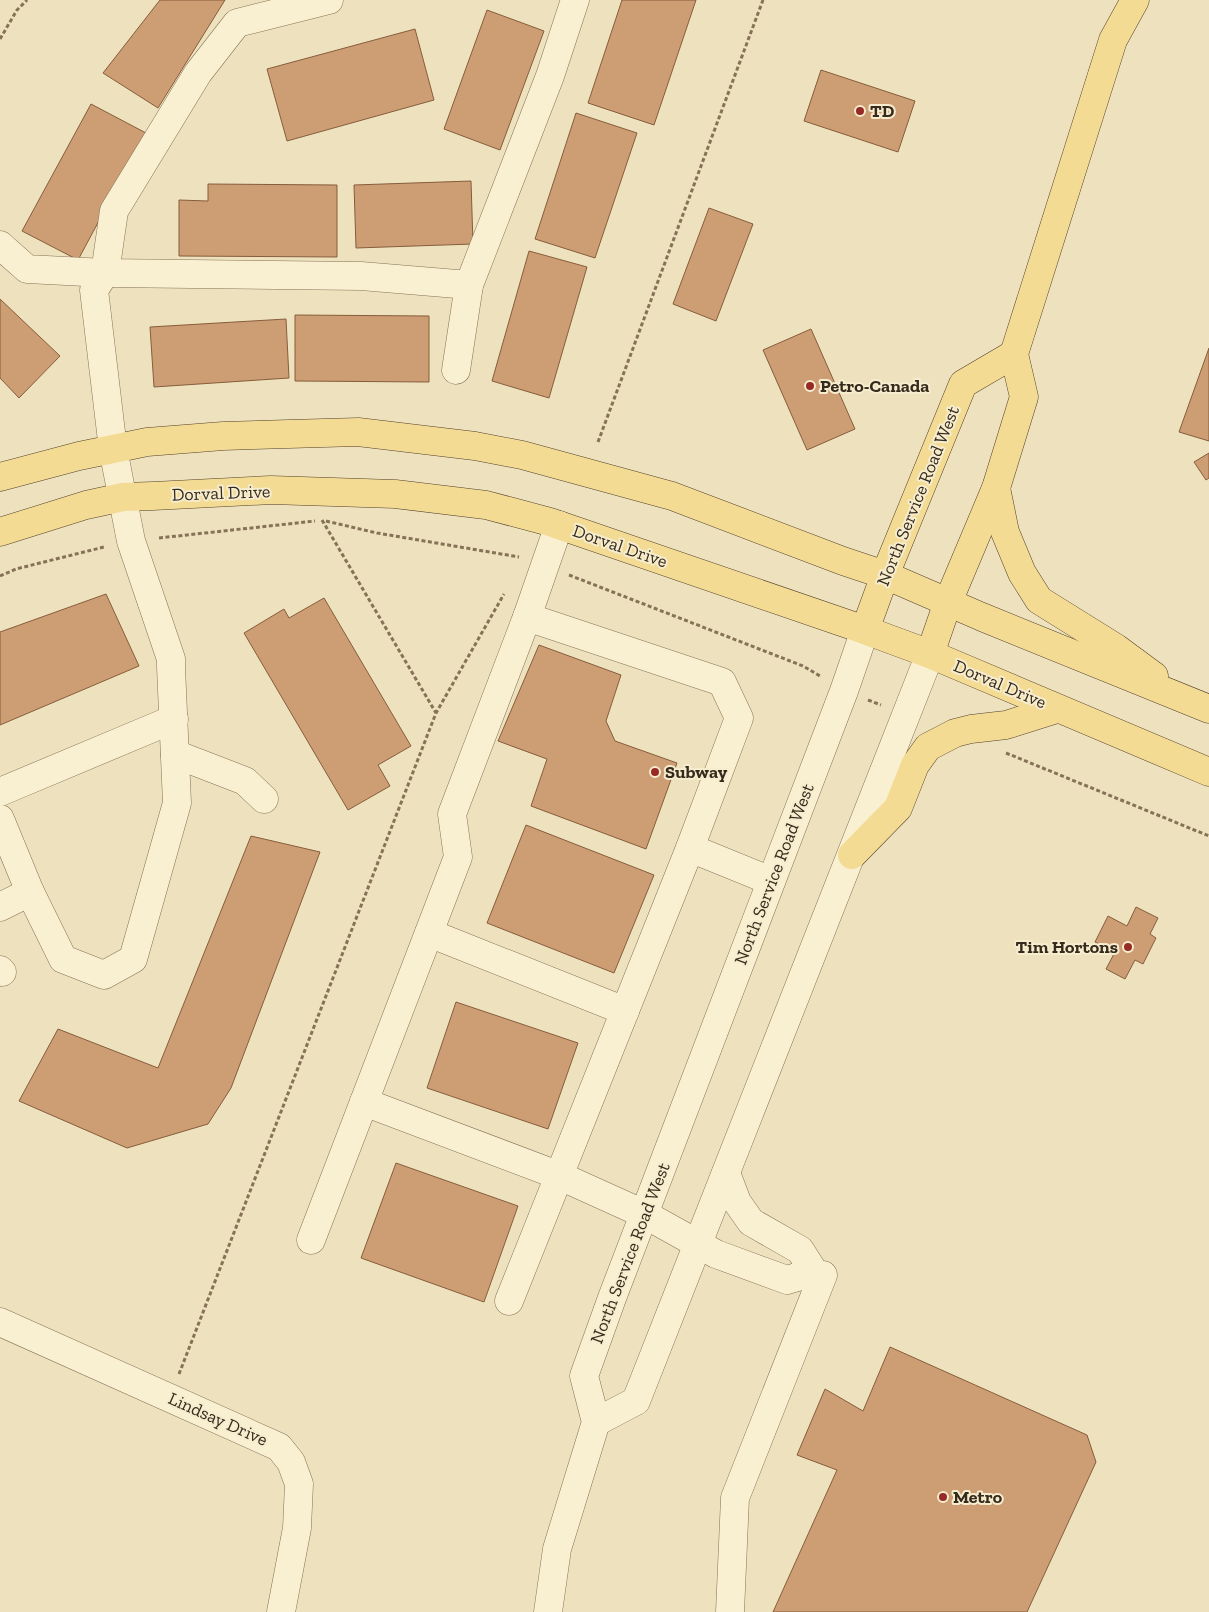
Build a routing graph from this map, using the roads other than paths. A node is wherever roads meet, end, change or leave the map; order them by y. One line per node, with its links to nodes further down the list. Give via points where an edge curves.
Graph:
1 (328, 0): 5 (street, via 237,23 198,73 114,211)
2 (575, 0): 6 (street, via 550,76)
3 (1135, 0): 7 (main road, via 1113,40)
4 (0, 245): 5 (street, via 27,269)
5 (105, 273): 6 (street, via 361,276); 9 (street, via 94,290)
6 (469, 285): 8 (street)
7 (1014, 354): 11 (main road, via 1024,397); 15 (main road, North Service Road West, via 963,384)
8 (456, 370)
9 (113, 449): 10 (main road); 12 (street); 15 (main road, via 147,442 223,436 358,432 475,446 522,455 672,496)
10 (0, 477)
11 (996, 488): 16 (main road); 20 (main road, via 1005,532 1022,573 1038,600 1116,648)
12 (123, 497): 13 (main road, Dorval Drive, via 271,490 396,494 486,506); 14 (main road, Dorval Drive); 22 (street, via 131,541 171,659)
13 (559, 525): 17 (street); 18 (main road, Dorval Drive)
14 (0, 532)
15 (886, 575): 16 (main road); 18 (main road, North Service Road West)
16 (948, 602): 19 (main road); 20 (main road)
17 (527, 617): 28 (street, via 722,682 739,718); 33 (street, via 452,814 458,857)
18 (865, 630): 19 (main road, Dorval Drive); 30 (street, North Service Road West)
19 (930, 654): 21 (main road, Dorval Drive); 29 (street)
20 (1197, 704)
21 (1057, 709): 24 (main road, Dorval Drive); 29 (main road, via 1006,725 955,733 928,747 915,765 898,808)
22 (174, 720): 23 (street); 25 (street)
23 (175, 754): 26 (street, via 245,781); 31 (street, via 177,803 133,959 104,974 63,959)
24 (1209, 772)
25 (0, 792)
26 (264, 799)
27 (0, 819): 31 (street)
28 (690, 848): 30 (street); 34 (street)
29 (852, 855): 36 (street)
30 (771, 881): 38 (street, North Service Road West)
31 (30, 892): 32 (street)
32 (0, 907)
33 (429, 933): 34 (street); 35 (street)
34 (625, 1012): 37 (street)
35 (364, 1102): 37 (street); 39 (street)
36 (726, 1173): 40 (street); 40 (street, via 737,1202 751,1222 800,1250 814,1272 787,1280 716,1254)
37 (560, 1176): 38 (street); 42 (street)
38 (644, 1214): 40 (street); 44 (street, North Service Road West, via 584,1376)
39 (311, 1240)
40 (698, 1244): 44 (street, via 636,1401)
41 (823, 1276): 47 (street, via 735,1498)
42 (509, 1301)
43 (0, 1322): 45 (street, Lindsay Drive, via 279,1447 291,1462 299,1484 297,1528)
44 (596, 1422): 46 (street, via 558,1549)
45 (281, 1612)
46 (548, 1612)
47 (730, 1612)

